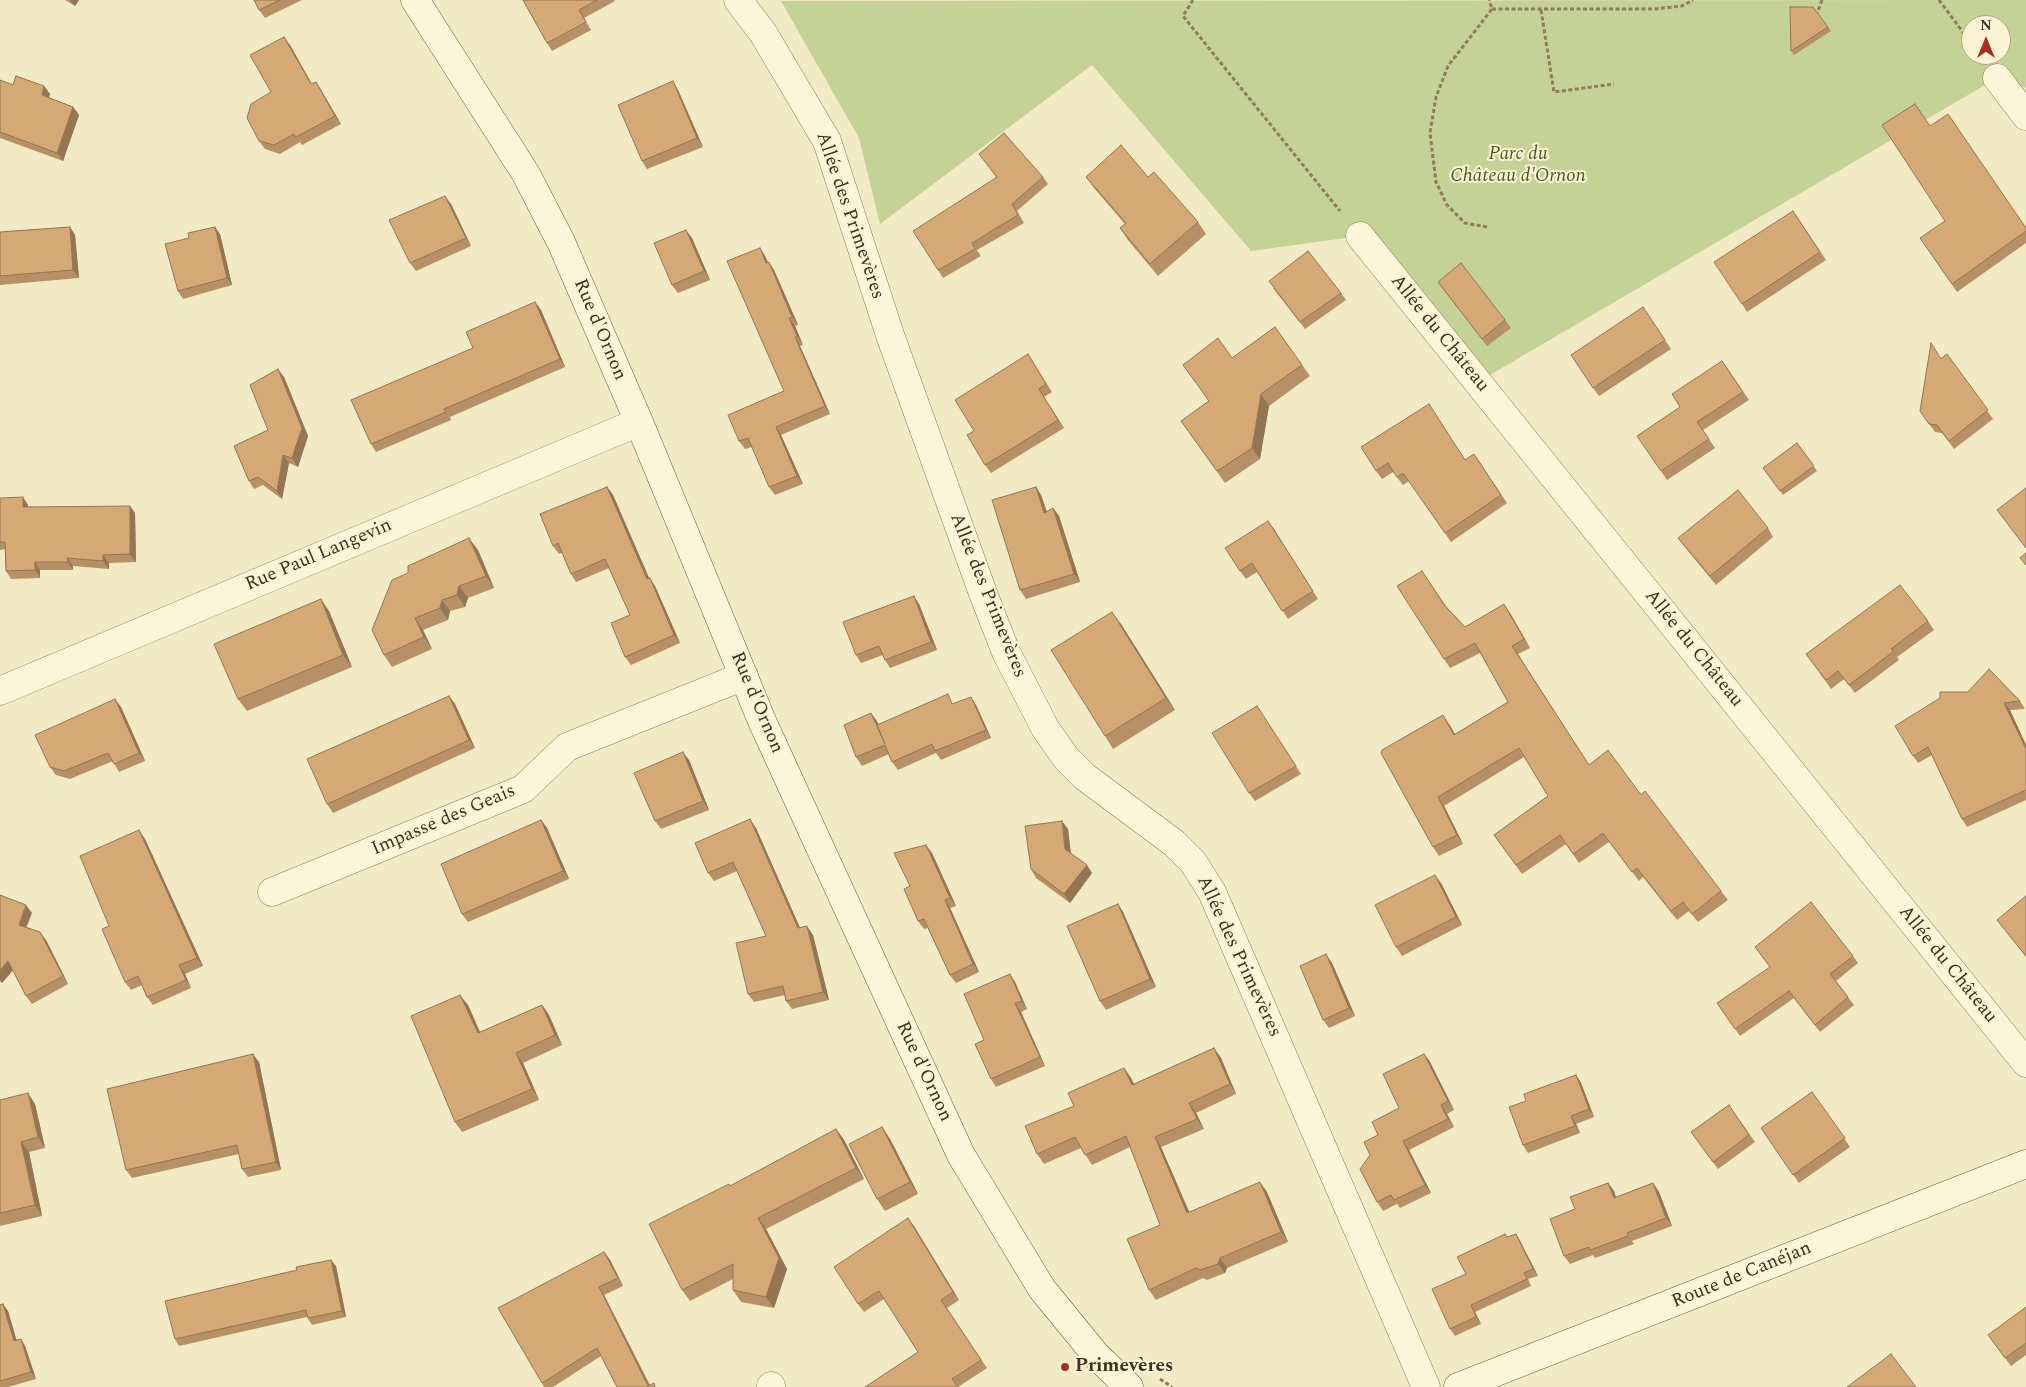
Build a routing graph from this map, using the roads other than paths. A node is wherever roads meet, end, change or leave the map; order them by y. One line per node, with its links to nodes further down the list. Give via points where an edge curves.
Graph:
1 (414, 0): 6 (street, Rue d'Ornon, via 526,174 561,242)
2 (738, 0): 13 (street, Allée des Primevères, via 763,33 827,141 890,335 1006,652 1045,728 1066,758 1085,777 1174,843 1193,862 1212,892)
3 (1997, 78): 4 (street)
4 (2026, 116)
5 (1360, 236): 10 (street, Allée du Château)
6 (639, 422): 7 (street, Rue d'Ornon); 8 (street, Rue Paul Langevin)
7 (744, 676): 9 (street, Impasse des Geais, via 567,747 523,789); 12 (street, Rue d'Ornon, via 961,1156 1042,1289 1096,1355)
8 (0, 691)
9 (272, 892)
10 (2026, 1062)
11 (2026, 1164): 14 (street, Route de Canéjan)
12 (1129, 1387)
13 (1426, 1387)
14 (1458, 1387)

